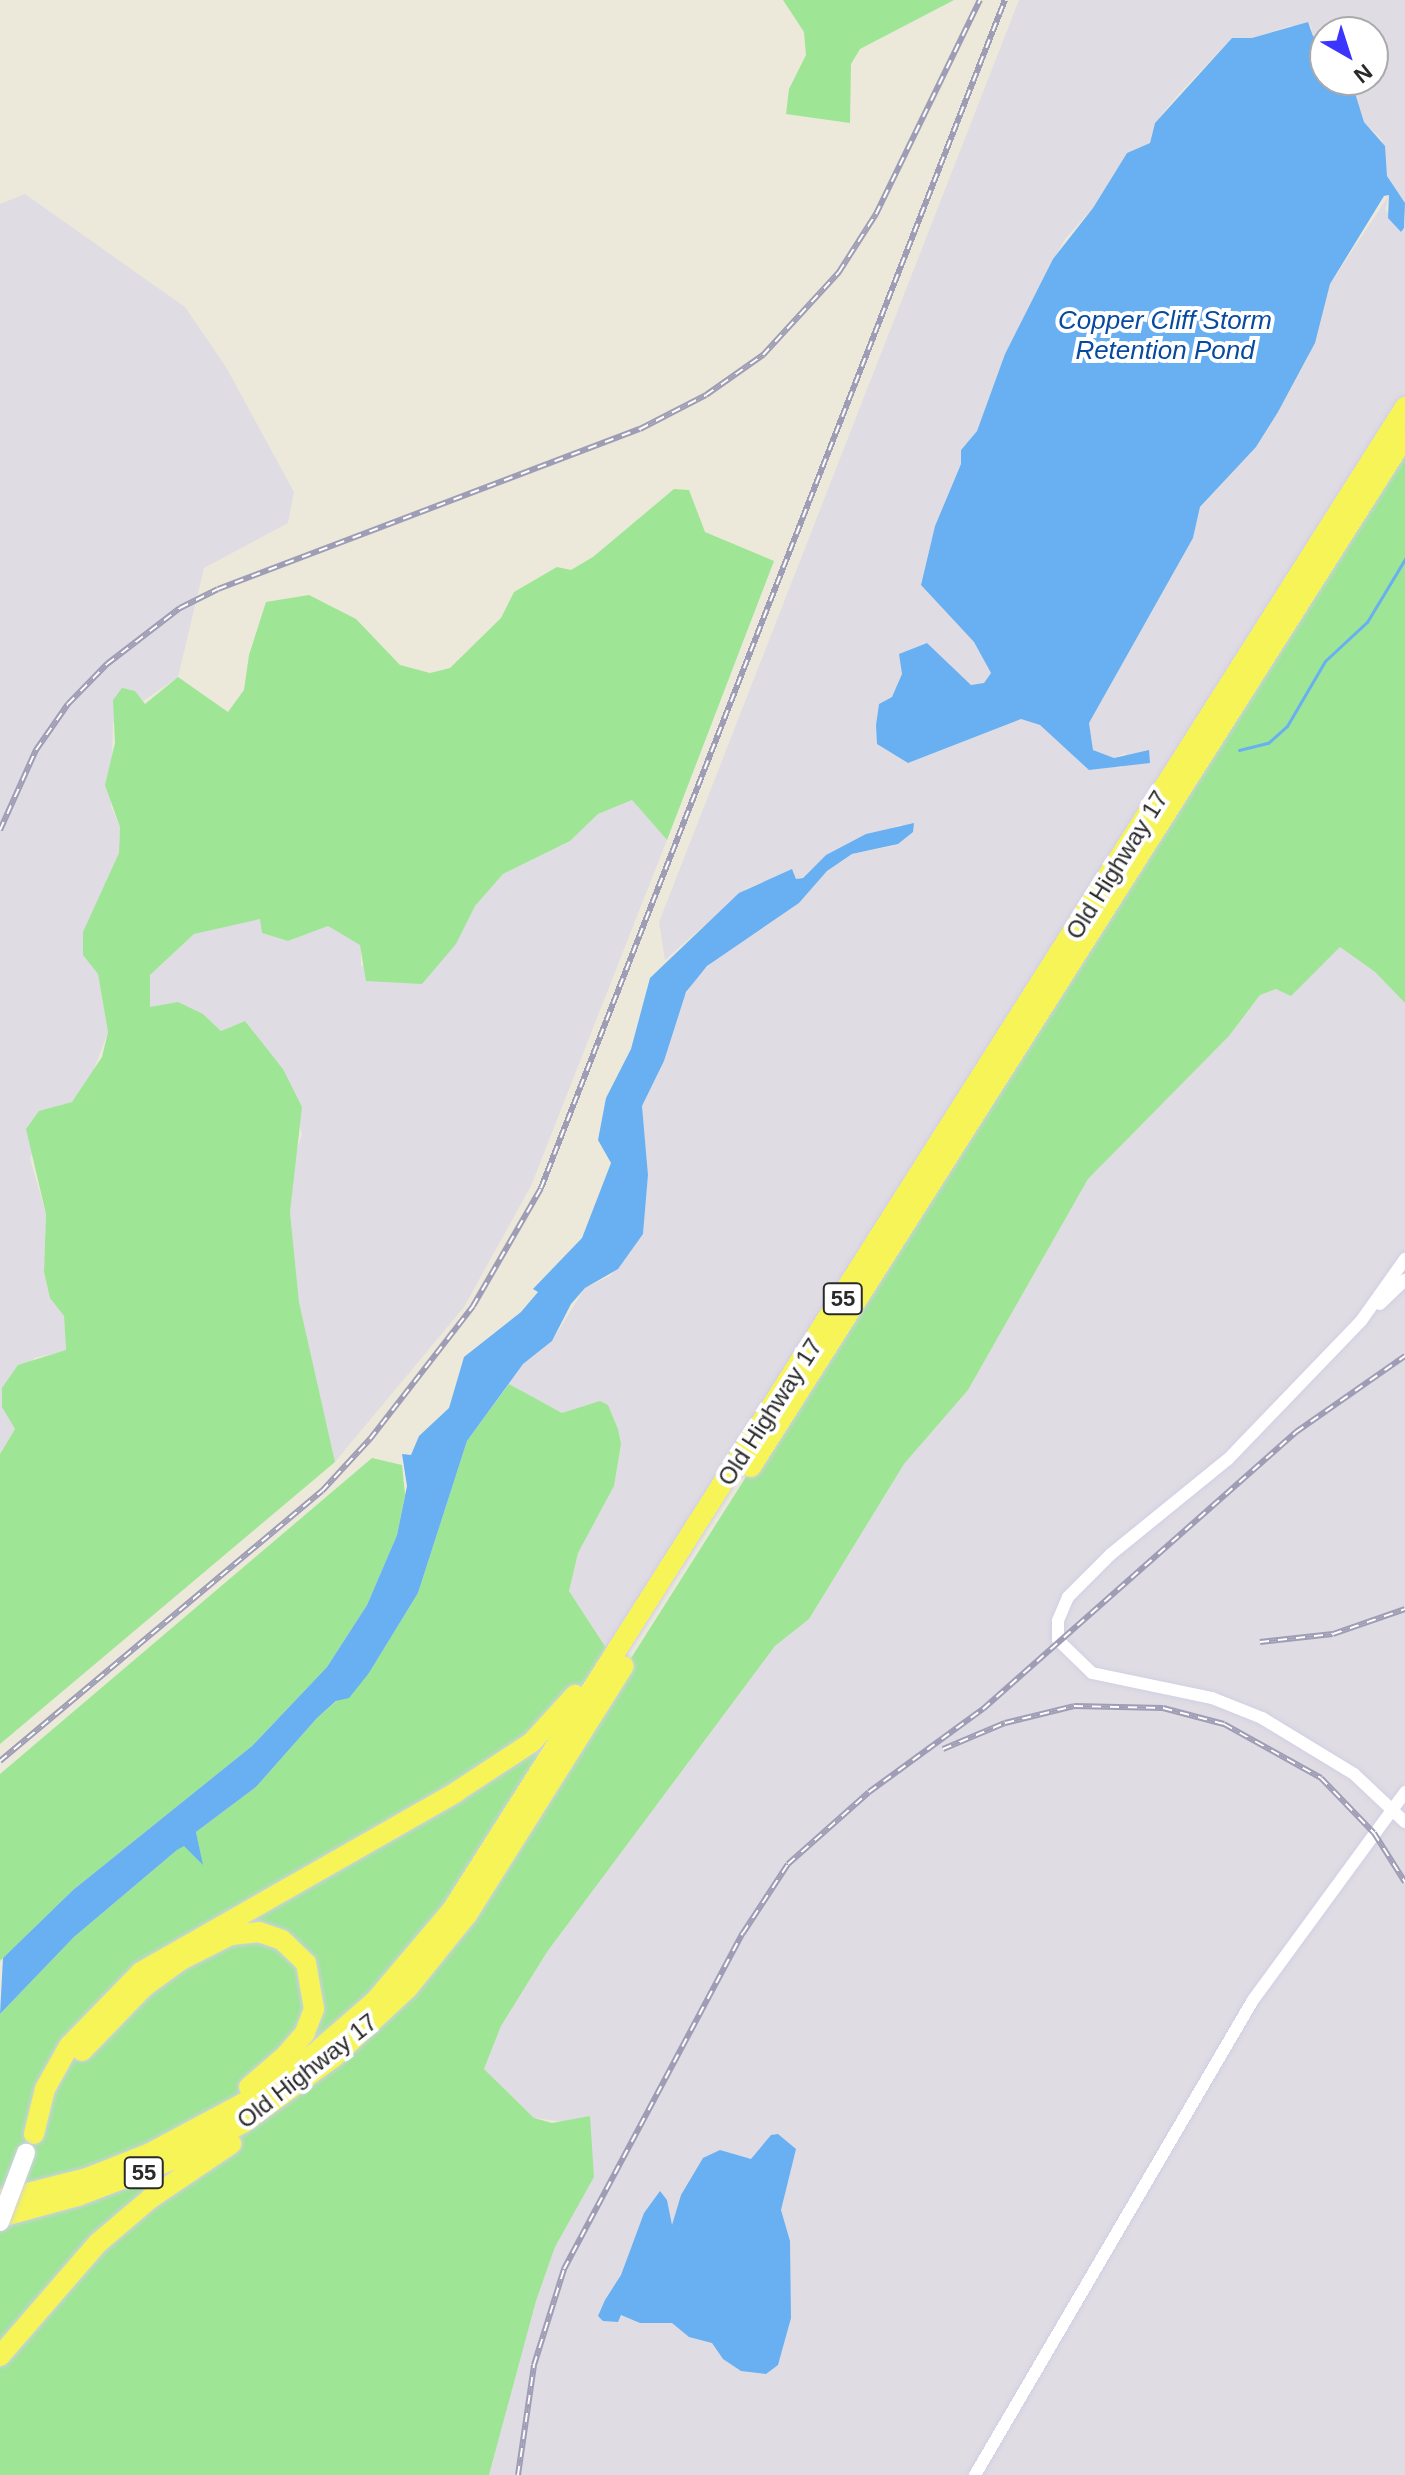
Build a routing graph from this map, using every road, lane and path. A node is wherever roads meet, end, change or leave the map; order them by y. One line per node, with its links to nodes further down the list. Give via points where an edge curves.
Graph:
1 (1405, 407): 6 (main road, Old Highway 17 / 55)
2 (1405, 437): 10 (main road, Old Highway 17 / 55, via 487,1887 408,1988 334,2057)
3 (1405, 1259): 5 (street)
4 (1405, 1280): 5 (street)
5 (1361, 1322): 8 (street, via 1228,1459 1111,1554 1068,1597 1058,1621 1058,1640 1092,1673 1212,1698 1262,1718 1336,1761)
6 (610, 1662): 11 (main road, Old Highway 17 / 55, via 481,1869 403,1970 309,2058); 11 (main road, via 581,1687 548,1728 497,1766 141,1972 69,2046 45,2089 34,2134 80,2054 144,1987 214,1942 244,1932 272,1935 300,1955 312,1974 311,2020 286,2055 229,2100)
7 (1405, 1792): 8 (street)
8 (1392, 1809): 9 (street); 16 (street, via 1300,1930 1216,2058)
9 (1405, 1822)
10 (275, 2101): 14 (main road, Old Highway 17 / 55, via 212,2141 145,2173); 15 (main road, via 261,2122 151,2198 98,2243)
11 (207, 2125): 13 (main road, Old Highway 17 / 55, via 87,2178)
12 (26, 2153): 14 (main road, bridge)
13 (0, 2200)
14 (0, 2219)
15 (0, 2356)
16 (975, 2475)

